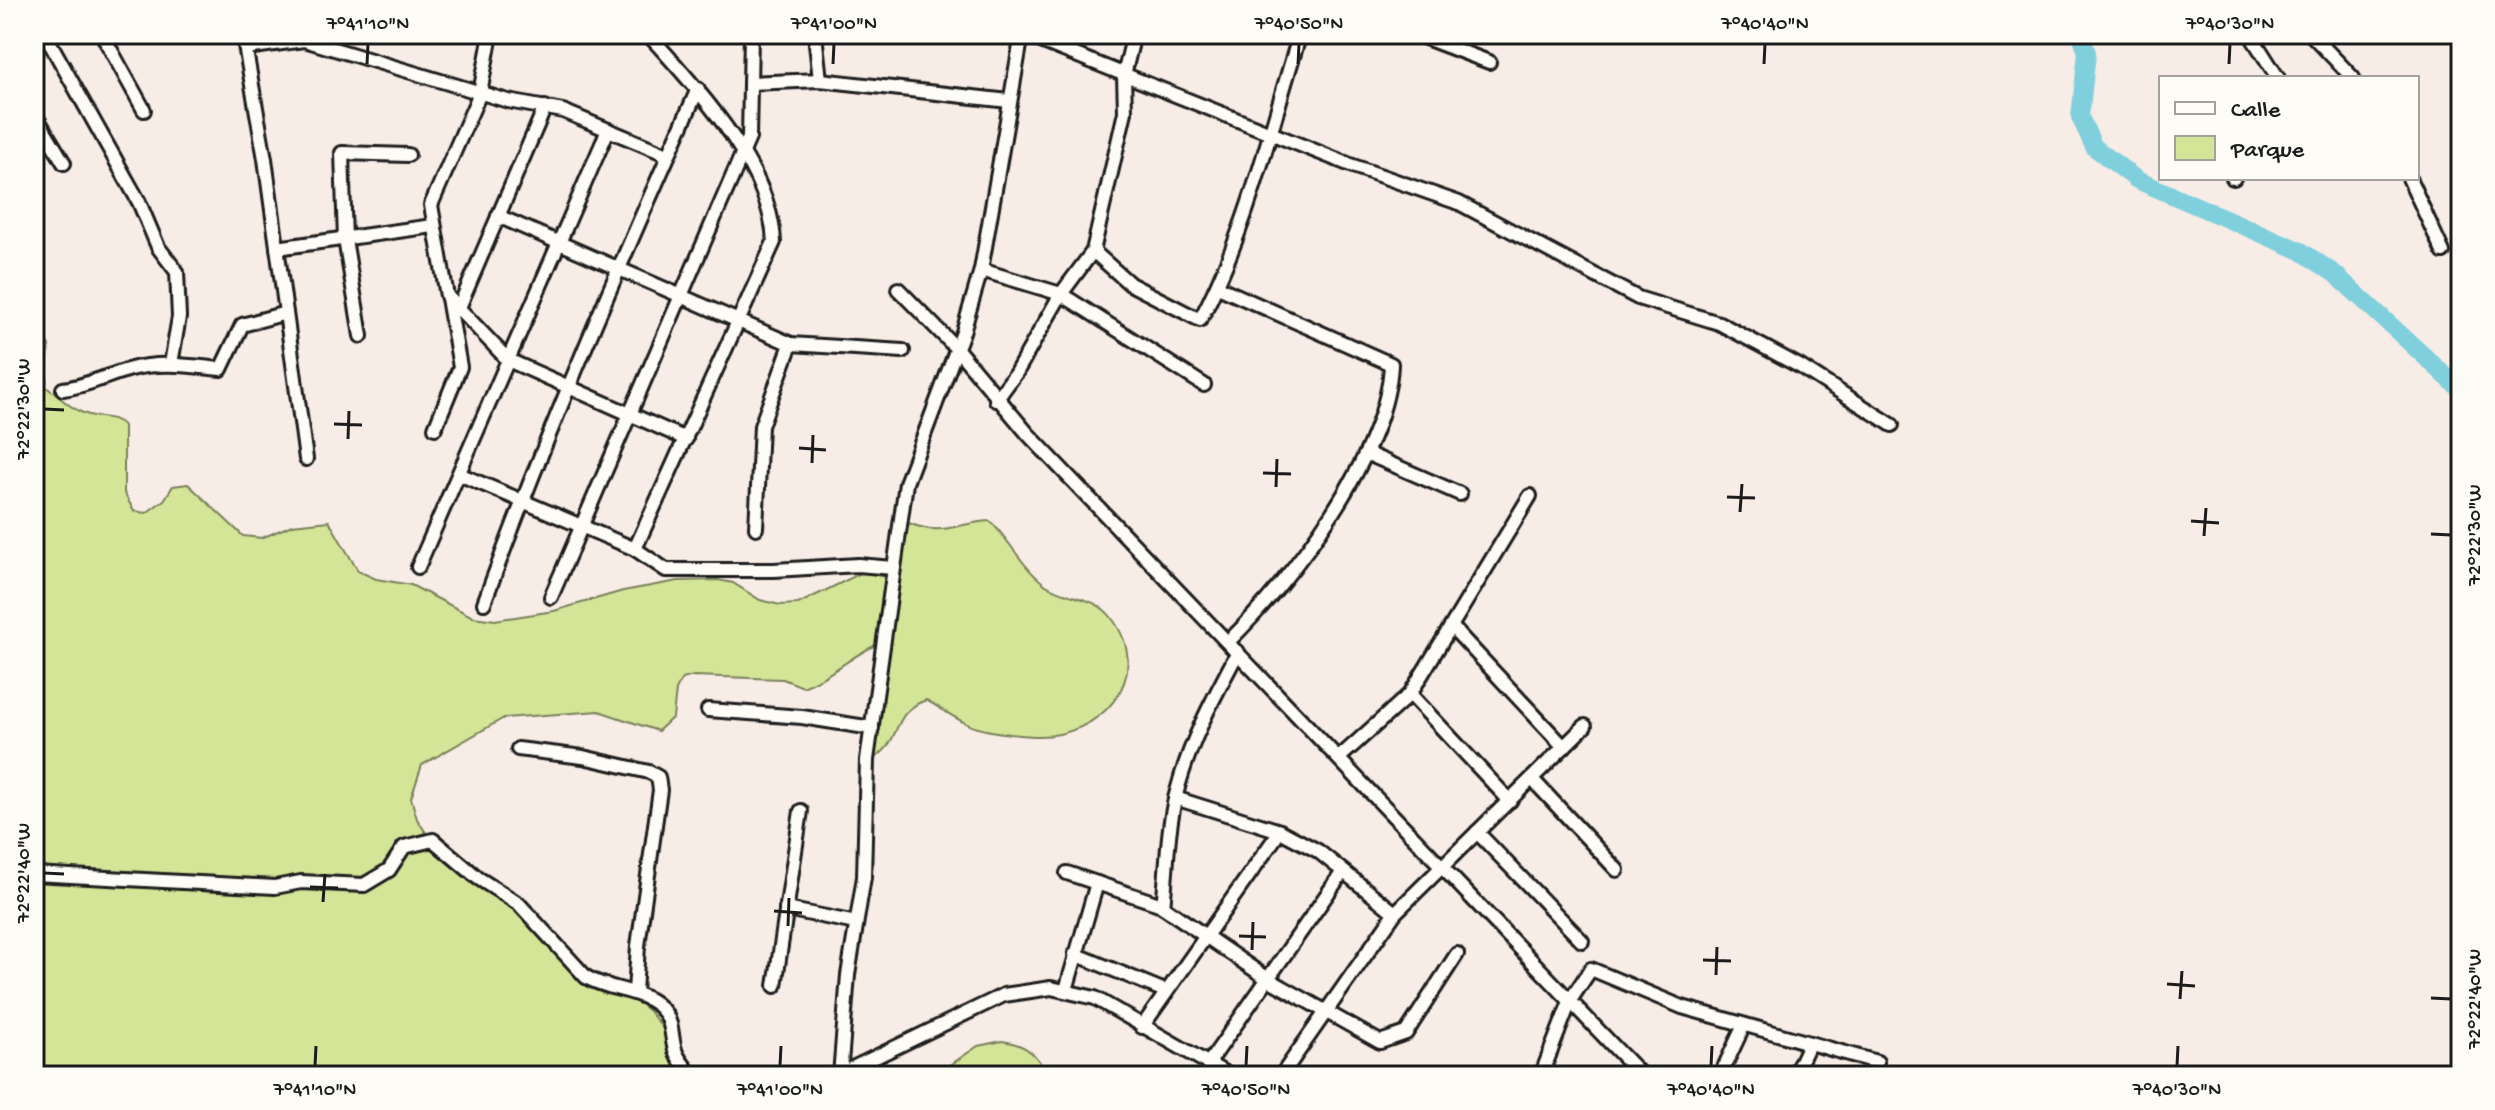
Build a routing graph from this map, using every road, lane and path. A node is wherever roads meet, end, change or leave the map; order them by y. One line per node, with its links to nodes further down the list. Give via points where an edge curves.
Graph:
1 (45, 34): 56 (street, via 139,202 158,247 177,272 179,317)
2 (102, 34): 25 (street)
3 (243, 34): 14 (street)
4 (491, 34): 22 (street)
5 (648, 34): 21 (street)
6 (751, 34): 20 (street)
7 (815, 34): 19 (street)
8 (1023, 34): 16 (street); 23 (street)
9 (1134, 34): 16 (street)
10 (1300, 34): 28 (street)
11 (1415, 34): 15 (street)
12 (2250, 34): 17 (street)
13 (2311, 34): 18 (street)
14 (246, 48): 22 (street, via 304,40); 38 (street)
15 (1489, 62)
16 (1124, 75): 28 (street); 39 (street, via 1125,112)
17 (2277, 76)
18 (2351, 76)
19 (820, 80): 20 (street); 23 (street)
20 (750, 83): 29 (street, via 749,138)
21 (698, 89): 29 (street); 31 (street)
22 (480, 93): 24 (street); 35 (street, via 431,205)
23 (1009, 101): 42 (street)
24 (545, 107): 27 (street); 34 (street)
25 (144, 110)
26 (34, 113): 32 (street)
27 (608, 130): 31 (street); 37 (street)
28 (1270, 130): 43 (street); 62 (street, via 1459,203 1638,298 1719,323)
29 (741, 153): 47 (street); 50 (street, via 765,197 774,242)
30 (408, 155): 36 (street, via 342,153)
31 (668, 155): 41 (street)
32 (64, 163)
33 (2410, 180): 40 (street)
34 (498, 216): 37 (street); 48 (street)
35 (433, 226): 36 (street); 46 (street)
36 (345, 239): 38 (street); 51 (street)
37 (559, 242): 41 (street); 55 (street)
38 (277, 248): 49 (street)
39 (1093, 251): 43 (street, via 1130,284 1200,320); 45 (street)
40 (2443, 252)
41 (618, 268): 47 (street); 59 (street)
42 (981, 270): 45 (street); 53 (street)
43 (1218, 287): 65 (street, via 1391,364 1390,390)
44 (898, 289): 53 (street)
45 (1061, 294): 57 (street); 60 (street)
46 (447, 296): 48 (street); 63 (street, via 460,367)
47 (679, 296): 50 (street); 61 (street)
48 (458, 310): 55 (street)
49 (286, 313): 56 (street, via 242,325 221,369); 66 (street)
50 (737, 320): 52 (street); 64 (street)
51 (361, 336)
52 (791, 344): 54 (street); 72 (street, via 761,426)
53 (956, 348): 60 (street); 75 (street, via 906,483)
54 (903, 351)
55 (508, 360): 59 (street); 67 (street)
56 (171, 364): 58 (street, via 131,368 88,386)
57 (1204, 385)
58 (63, 389)
59 (569, 389): 61 (street); 70 (street)
60 (996, 400): 79 (street)
61 (629, 415): 64 (street); 71 (street)
62 (1892, 425)
63 (435, 428)
64 (686, 439): 73 (street)
65 (1368, 454): 68 (street); 79 (street)
66 (306, 459)
67 (459, 474): 70 (street); 74 (street)
68 (1460, 494)
69 (1530, 496): 78 (street)
70 (521, 502): 71 (street); 77 (street)
71 (582, 527): 73 (street); 76 (street)
72 (756, 528)
73 (635, 549): 75 (street, via 666,570)
74 (418, 567)
75 (893, 568): 83 (street)
76 (551, 597)
77 (484, 603)
78 (1452, 627): 80 (street); 84 (street)
79 (1233, 647): 86 (street); 88 (street)
80 (1410, 694): 86 (street); 89 (street)
81 (708, 710): 83 (street)
82 (1585, 726): 84 (street)
83 (872, 728): 102 (street, via 864,877)
84 (1564, 747): 87 (street)
85 (518, 749): 111 (street, via 583,757 658,777)
86 (1340, 757): 93 (street)
87 (1532, 779): 89 (street); 94 (street)
88 (1175, 798): 91 (street); 99 (street)
89 (1510, 801): 92 (street)
90 (801, 811): 100 (street)
91 (1280, 831): 96 (street, via 1318,851); 103 (street)
92 (1477, 832): 93 (street); 104 (street)
93 (1443, 865): 101 (street); 112 (street)
94 (1617, 870)
95 (1067, 873): 98 (street)
96 (1342, 873): 101 (street); 107 (street)
97 (34, 874): 111 (street, via 275,887 301,882 364,885 389,870 404,847 433,840 519,904 586,977)
98 (1097, 883): 99 (street); 105 (street)
99 (1163, 907): 103 (street)
100 (786, 909): 102 (street); 108 (street)
101 (1395, 913): 113 (street)
102 (856, 923): 119 (street)
103 (1204, 937): 107 (street); 110 (street)
104 (1582, 941)
105 (1075, 954): 109 (street); 110 (street)
106 (1457, 954): 113 (street, via 1406,1033 1380,1042)
107 (1268, 979): 113 (street); 118 (street)
108 (775, 986)
109 (1066, 990): 115 (street, via 1095,998); 119 (street, via 1004,995)
110 (1165, 991): 115 (street)
111 (635, 992): 120 (street, via 664,1011 678,1059)
112 (1571, 999): 114 (street, via 1591,969 1682,1007); 123 (street); 124 (street)
113 (1323, 1012): 122 (street)
114 (1744, 1025): 116 (street); 125 (street)
115 (1142, 1027): 118 (street)
116 (1809, 1044): 117 (street); 126 (street)
117 (1877, 1062)
118 (1208, 1064): 121 (street)
119 (839, 1075)
120 (692, 1076)
121 (1230, 1076)
122 (1281, 1076)
123 (1541, 1076)
124 (1642, 1076)
125 (1720, 1076)
126 (1794, 1076)

